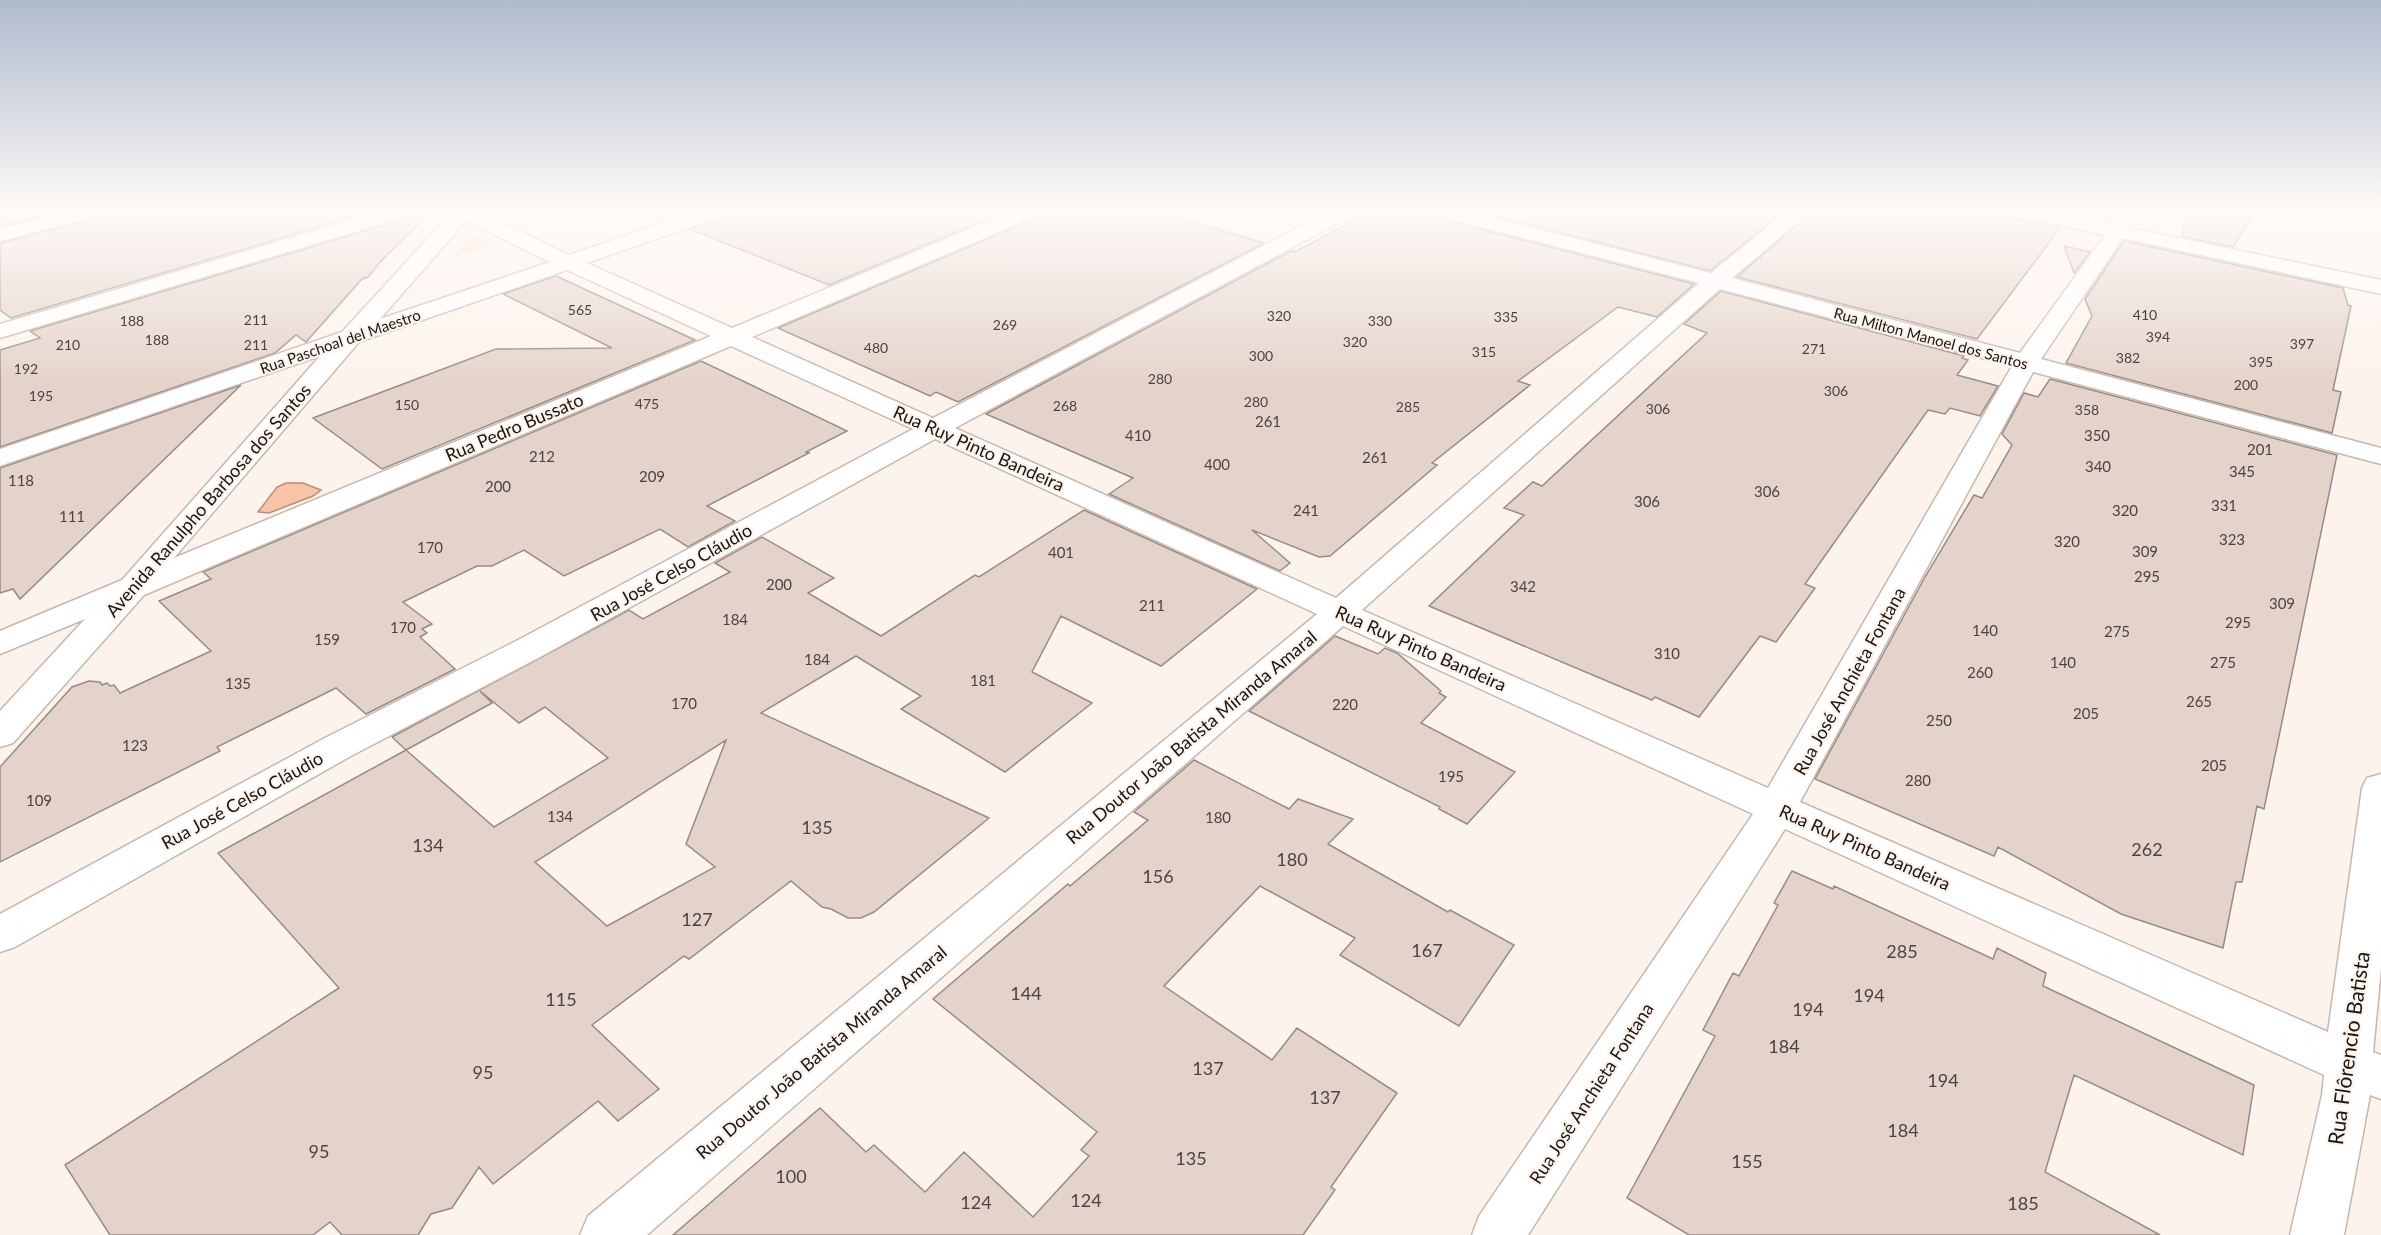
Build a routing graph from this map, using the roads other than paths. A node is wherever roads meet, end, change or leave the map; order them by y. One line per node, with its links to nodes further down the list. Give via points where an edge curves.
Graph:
1 (207, 270): 13 (street)
2 (413, 270): 15 (street, Avenida Ranulpho Barbosa dos Santos)
3 (549, 270): 15 (street, Rua Paschoal del Maestro)
4 (584, 270): 14 (street, Rua Ruy Pinto Bandeira)
5 (890, 270): 14 (street, Rua Pedro Bussato)
6 (1235, 270): 17 (street, Rua José Celso Cláudio)
7 (1671, 270): 11 (street, Rua Milton Manoel dos Santos)
8 (1730, 270): 11 (street, Rua Doutor João Batista Miranda Amaral)
9 (2092, 270): 16 (street, Rua José Anchieta Fontana)
10 (2313, 270): 12 (street)
11 (1716, 281): 16 (street, Rua Milton Manoel dos Santos); 21 (street, Rua Doutor João Batista Miranda Amaral)
12 (2381, 287)
13 (0, 331)
14 (730, 336): 17 (street, Rua Ruy Pinto Bandeira); 20 (street, Rua Pedro Bussato)
15 (349, 337): 19 (street, Rua Paschoal del Maestro); 20 (street, Avenida Ranulpho Barbosa dos Santos)
16 (2026, 364): 18 (street, Rua Milton Manoel dos Santos); 25 (street, Rua José Anchieta Fontana)
17 (935, 428): 21 (street, Rua Ruy Pinto Bandeira); 26 (street, Rua José Celso Cláudio, via 530,648 336,748)
18 (2381, 456)
19 (0, 458)
20 (134, 586): 22 (street, Rua Pedro Bussato); 23 (street, Avenida Ranulpho Barbosa dos Santos)
21 (1340, 612): 25 (street, Rua Ruy Pinto Bandeira); 28 (street, Rua Doutor João Batista Miranda Amaral)
22 (0, 643)
23 (0, 734)
24 (2381, 788): 27 (street, Rua Flôrencio Batista)
25 (1777, 807): 27 (street, Rua Ruy Pinto Bandeira); 29 (street, Rua José Anchieta Fontana)
26 (0, 935)
27 (2365, 1071): 30 (street, Rua Flôrencio Batista, via 2346,1095)
28 (607, 1235)
29 (1498, 1235)
30 (2317, 1235)

